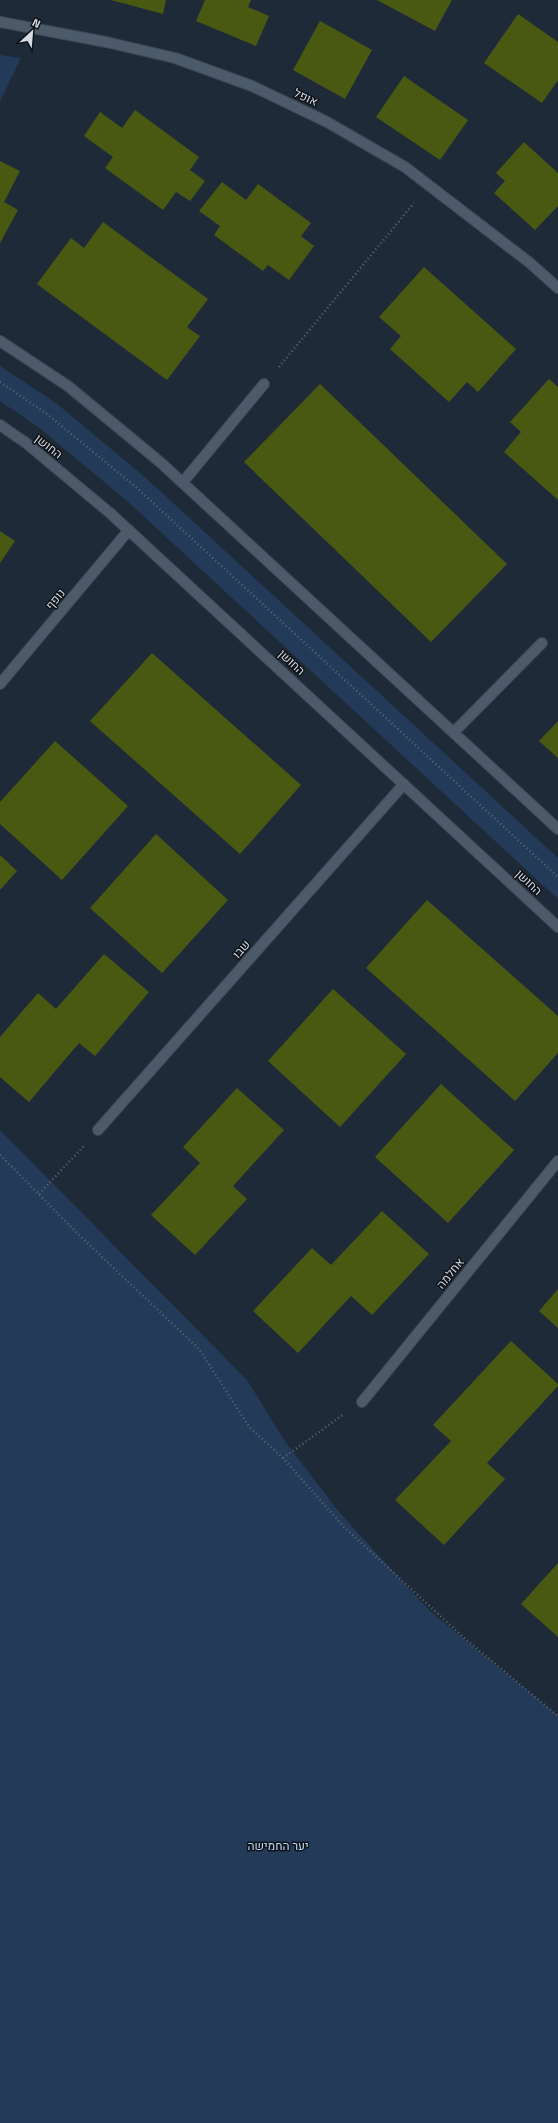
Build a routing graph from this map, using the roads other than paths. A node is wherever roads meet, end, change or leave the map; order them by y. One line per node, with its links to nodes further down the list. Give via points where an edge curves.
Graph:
1 (0, 22): 2 (street, אופל, via 175,58 252,86 327,122 405,167 530,263)
2 (558, 288)
3 (0, 341): 6 (street, via 68,386 115,422)
4 (264, 384): 6 (street)
5 (0, 425): 7 (street, החושן, via 69,478)
6 (184, 482): 10 (street)
7 (129, 530): 9 (street, נופף); 11 (street, החושן)
8 (542, 643): 10 (street)
9 (0, 684)
10 (454, 732): 12 (street)
11 (404, 784): 13 (street, החושן); 14 (street, שבו)
12 (558, 829)
13 (558, 926)
14 (98, 1130)
15 (558, 1161): 16 (street, אחלמה)
16 (362, 1402)

